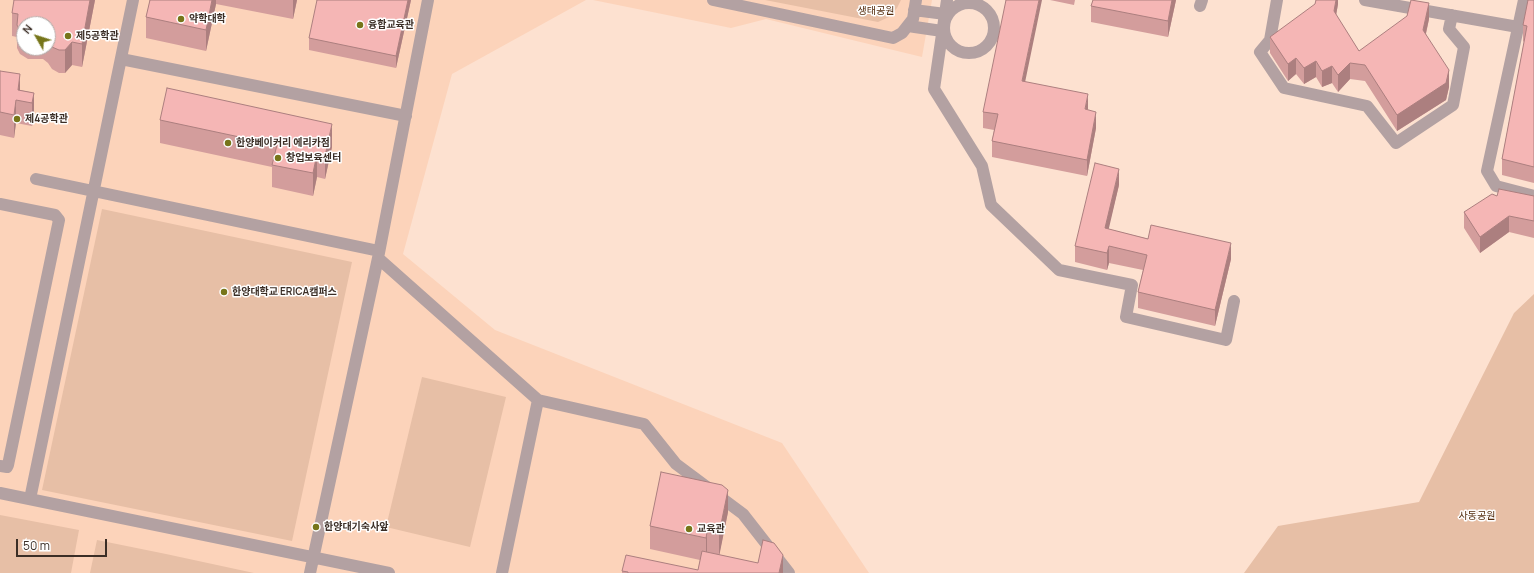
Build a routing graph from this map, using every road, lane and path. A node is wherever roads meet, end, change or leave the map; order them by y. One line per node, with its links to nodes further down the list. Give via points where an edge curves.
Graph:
1 (133, 0): 13 (lane)
2 (428, 0): 14 (lane)
3 (713, 0): 11 (lane, via 893,38)
4 (947, 0): 10 (lane)
5 (1277, 0): 9 (lane, via 1270,40 1260,52 1284,88 1367,106 1396,143 1453,105 1464,46 1449,29)
6 (1365, 0): 9 (lane)
7 (1524, 0): 12 (lane)
8 (915, 5): 10 (lane); 11 (lane, via 913,19)
9 (1452, 15): 12 (lane)
10 (943, 23): 10 (lane, via 943,33 949,44 959,52 967,54 979,51 989,44 994,28 988,12 974,3 958,5 945,17); 11 (lane); 20 (lane, via 934,89 982,166 991,205 1059,270 1132,285 1126,317 1226,340)
11 (908, 26)
12 (1518, 27): 17 (lane, via 1487,171 1496,186)
13 (121, 59): 14 (lane); 16 (lane)
14 (406, 116): 19 (lane)
15 (36, 179): 16 (lane)
16 (94, 191): 19 (lane); 24 (lane)
17 (1534, 196)
18 (0, 204): 22 (lane, via 55,215 60,220 8,465)
19 (379, 254): 21 (lane); 25 (lane)
20 (1234, 300)
21 (538, 400): 28 (lane); 29 (lane, via 644,424 676,464 743,514)
22 (0, 466)
23 (0, 493): 24 (lane)
24 (30, 499): 25 (lane)
25 (314, 557): 26 (lane); 27 (lane)
26 (310, 573)
27 (389, 573)
28 (502, 573)
29 (789, 573)

